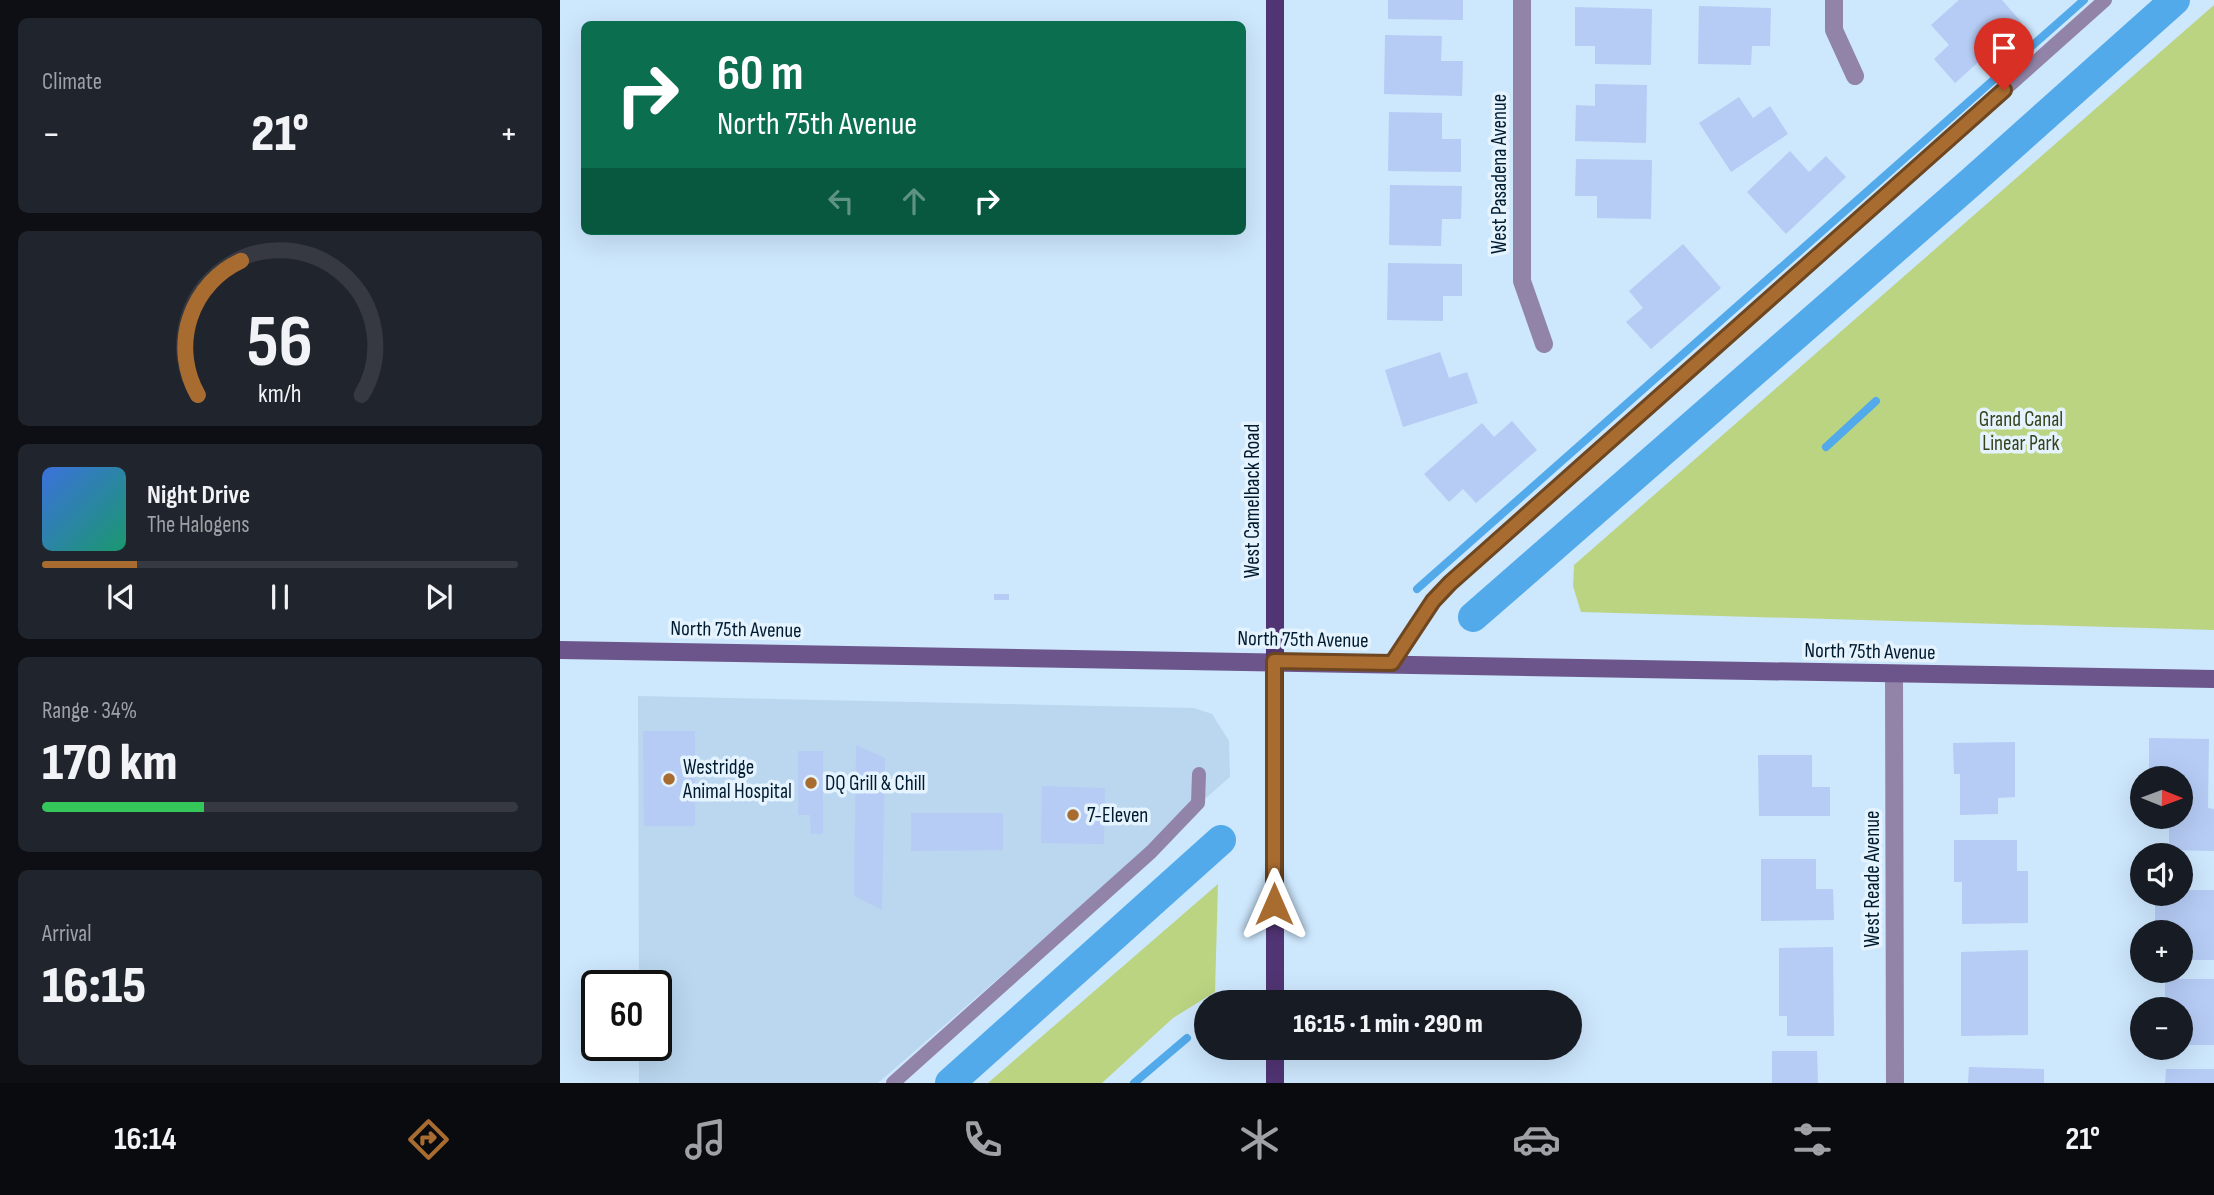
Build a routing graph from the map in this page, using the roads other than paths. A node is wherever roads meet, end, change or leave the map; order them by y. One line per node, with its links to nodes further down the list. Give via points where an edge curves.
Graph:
1 (1275, 0): 8 (main road, West Camelback Road)
2 (1522, 0): 6 (street, West Pasadena Avenue, via 1522,281)
3 (1834, 0): 5 (street, via 1834,30)
4 (2105, 0): 9 (lane, via 1450,583)
5 (1855, 76)
6 (1544, 344)
7 (560, 650): 8 (main road, North 75th Avenue)
8 (1274, 661): 9 (main road, North 75th Avenue); 13 (main road, West Camelback Road)
9 (1392, 663): 10 (main road, North 75th Avenue)
10 (1894, 674): 11 (main road, North 75th Avenue); 17 (street, West Reade Avenue)
11 (2214, 679)
12 (1199, 774): 15 (lane, via 1198,803 1151,852)
13 (1275, 990)
14 (1275, 1060): 16 (main road)
15 (893, 1083)
16 (1275, 1083)
17 (1895, 1083)

